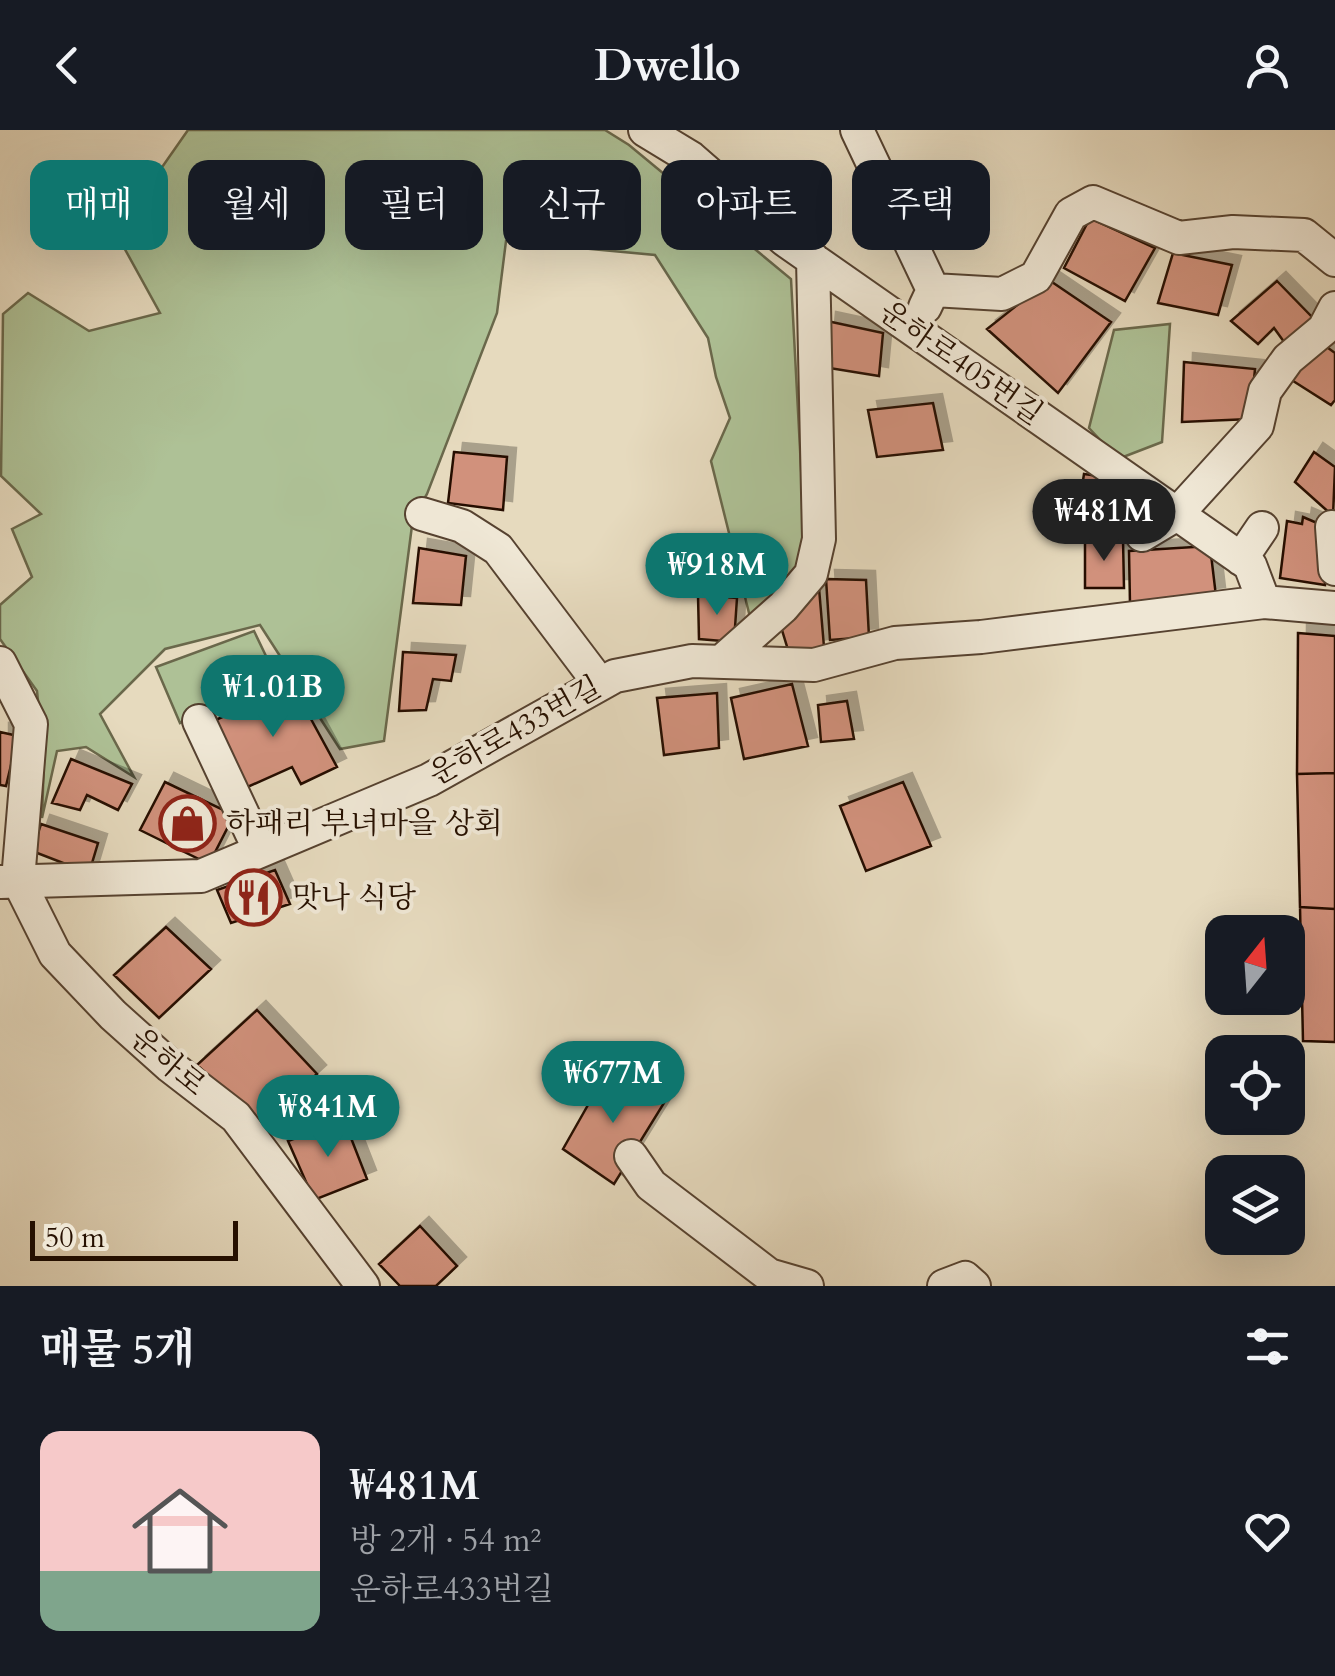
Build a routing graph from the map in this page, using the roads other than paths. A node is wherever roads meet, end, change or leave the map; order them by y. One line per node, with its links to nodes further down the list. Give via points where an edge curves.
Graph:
1 (645, 130): 3 (street, 운하로405번길, via 691,158)
2 (857, 130): 5 (street)
3 (813, 260): 7 (street, 운하로405번길); 18 (street, via 819,539 811,574)
4 (1335, 260): 5 (street, via 1304,236 1232,232 1178,238 1093,202 1071,214 1036,278 1002,294)
5 (933, 290): 7 (street)
6 (1335, 308): 9 (street, via 1324,329 1288,359 1265,391 1256,426)
7 (914, 330): 9 (street, 운하로405번길)
8 (422, 514): 19 (street, via 462,526 498,549)
9 (1177, 514): 12 (street); 13 (street, 운하로405번길)
10 (1332, 527): 14 (street)
11 (1262, 528): 13 (street)
12 (1142, 535)
13 (1241, 559): 15 (street, 운하로405번길, via 1250,565)
14 (1335, 569)
15 (1264, 602): 16 (street, 운하로433번길); 18 (street, 운하로433번길, via 895,643 814,665)
16 (1335, 608)
17 (0, 662): 22 (street, via 31,724 17,863)
18 (721, 662): 19 (street, 운하로433번길, via 692,660)
19 (600, 684): 21 (street, 운하로433번길, via 430,780)
20 (200, 721): 21 (street)
21 (260, 851): 22 (street, 운하로433번길, via 200,876 169,866)
22 (9, 881): 24 (street, 운하로, via 55,954 170,1066 236,1117)
23 (631, 1156): 25 (street, via 651,1185 769,1275)
24 (363, 1286)
25 (808, 1286)
26 (944, 1286): 27 (street, via 965,1278)
27 (974, 1286)

